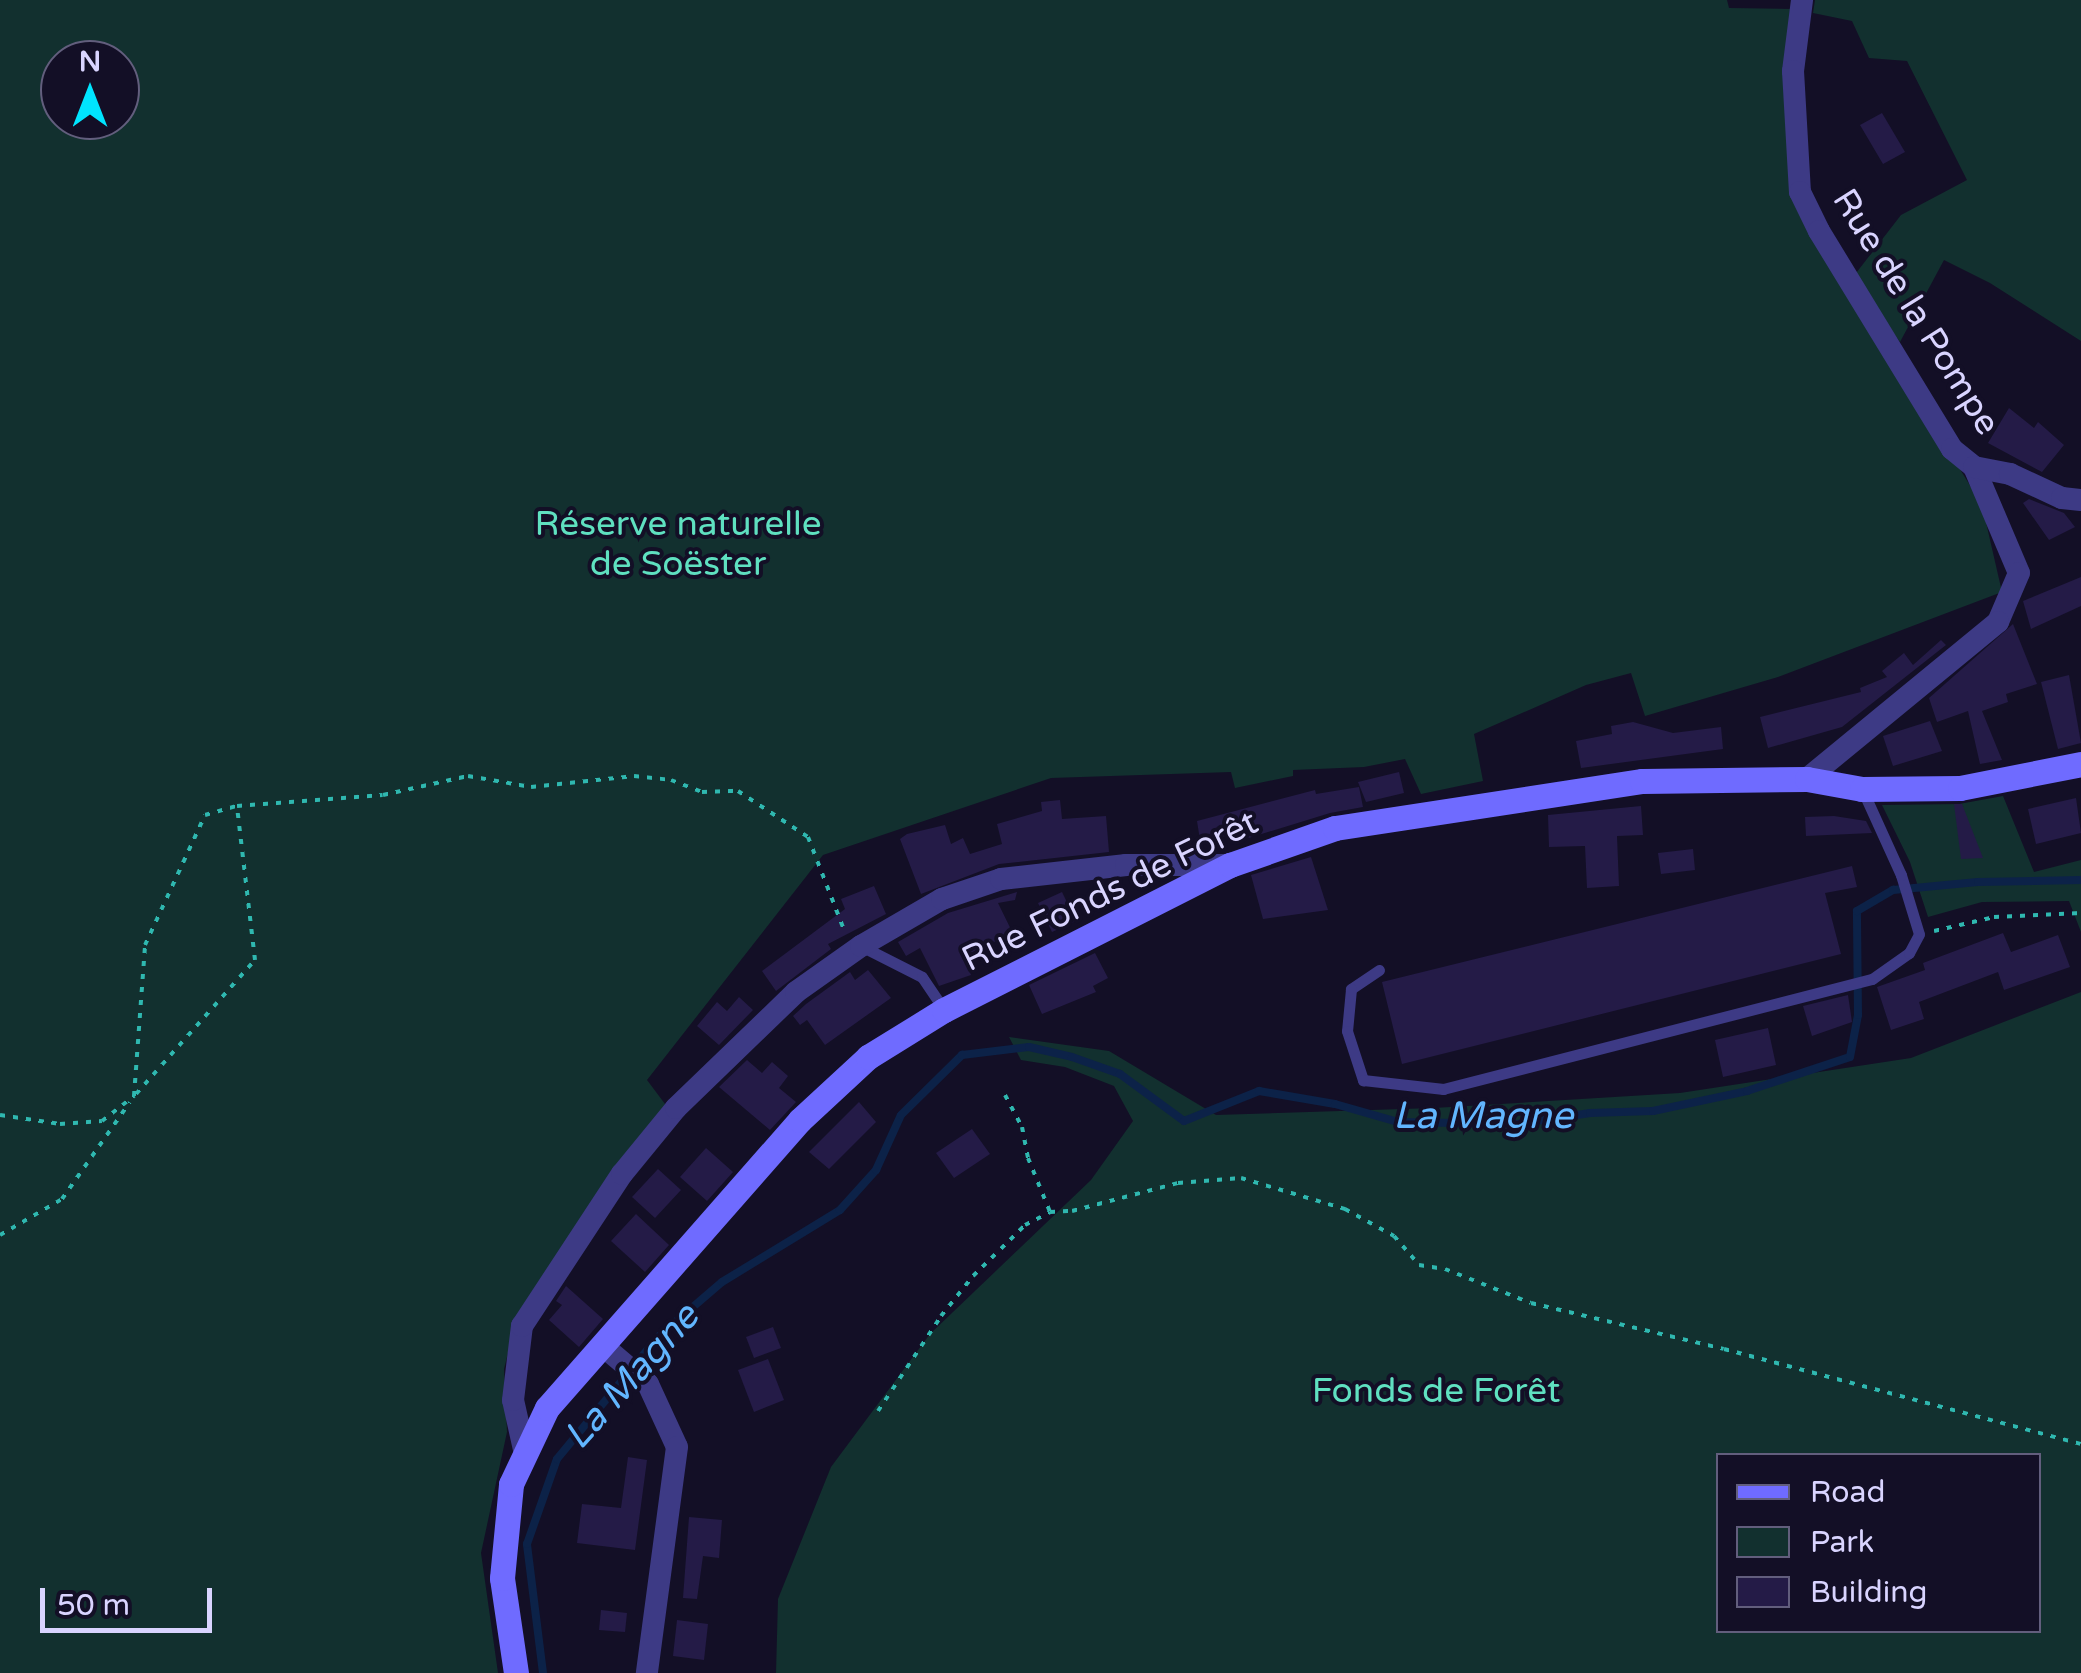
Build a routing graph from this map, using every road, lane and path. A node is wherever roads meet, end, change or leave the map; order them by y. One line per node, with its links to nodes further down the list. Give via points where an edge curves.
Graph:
1 (1802, 0): 2 (street, Rue de la Pompe, via 1793,71 1800,192 1952,449)
2 (1974, 467): 3 (street, Rue de la Pompe); 5 (street, Rue de la Pompe, via 2019,573 1998,622)
3 (2072, 499)
4 (2081, 764): 6 (main road, Rue Fonds de Forêt, via 1960,788)
5 (1807, 779): 6 (main road, Rue Fonds de Forêt); 8 (main road, Rue Fonds de Forêt, via 1642,782 1552,794 1335,828)
6 (1862, 789): 10 (lane)
7 (237, 806): 11 (path, via 384,795 468,776 531,787 634,776 702,792 738,791 808,837 837,918); 15 (path, via 205,815 145,945); 15 (path, via 255,960)
8 (1230, 865): 11 (street, via 1126,865 1000,880 942,899); 13 (main road, Rue Fonds de Forêt)
9 (2081, 914): 10 (path, via 1994,917)
10 (1919, 934): 12 (lane, via 1909,953 1872,979 1443,1089 1363,1080 1347,1030 1351,989)
11 (862, 946): 13 (lane, via 922,976); 22 (street, via 796,992 676,1108 566,1257 522,1326 513,1400)
12 (1379, 970)
13 (944, 1010): 19 (main road, Rue Fonds de Forêt, via 868,1057 800,1120)
14 (1005, 1094): 17 (path)
15 (134, 1096): 16 (path, via 102,1121 60,1124); 18 (path, via 62,1198)
16 (0, 1115)
17 (1050, 1212): 20 (path, via 1025,1225 973,1276); 21 (path, via 1178,1183 1241,1178 1345,1209 1394,1236 1419,1265 1531,1303)
18 (0, 1236)
19 (612, 1352): 22 (main road, Rue Fonds de Forêt, via 548,1408); 24 (street, via 648,1384 678,1447)
20 (878, 1411)
21 (2081, 1444)
22 (526, 1454): 23 (main road, Rue Fonds de Forêt, via 511,1484 502,1578)
23 (516, 1673)
24 (647, 1673)

